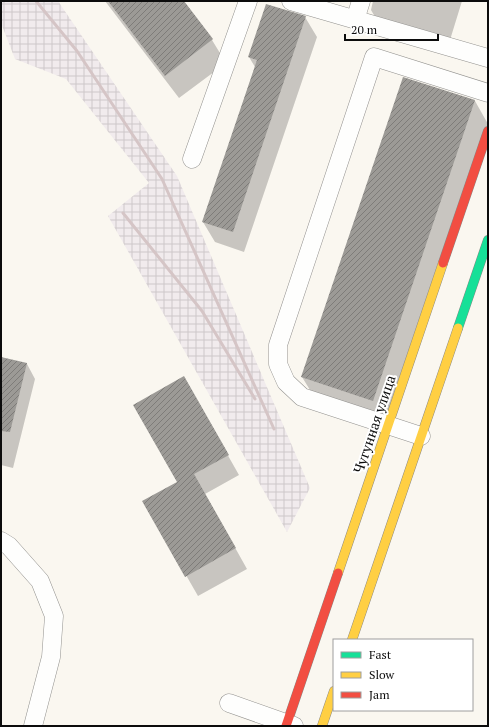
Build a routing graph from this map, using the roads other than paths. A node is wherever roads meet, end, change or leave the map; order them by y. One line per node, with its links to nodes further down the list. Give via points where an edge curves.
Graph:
1 (248, 1): 8 (lane)
2 (290, 1): 4 (lane)
3 (361, 1): 4 (lane)
4 (355, 20): 5 (lane)
5 (488, 58)
6 (488, 93): 10 (lane, via 374,57 278,345 278,364 286,382 302,397)
7 (488, 131): 10 (street, Чугунная улица)
8 (192, 159)
9 (488, 240): 11 (street)
10 (388, 425): 11 (lane); 16 (street, Чугунная улица)
11 (421, 436): 13 (street)
12 (1, 541): 17 (lane, via 9,546 40,581 54,616 51,657)
13 (352, 639)
14 (333, 695): 18 (street)
15 (229, 703): 16 (lane)
16 (289, 725)
17 (33, 726)
18 (322, 726)

